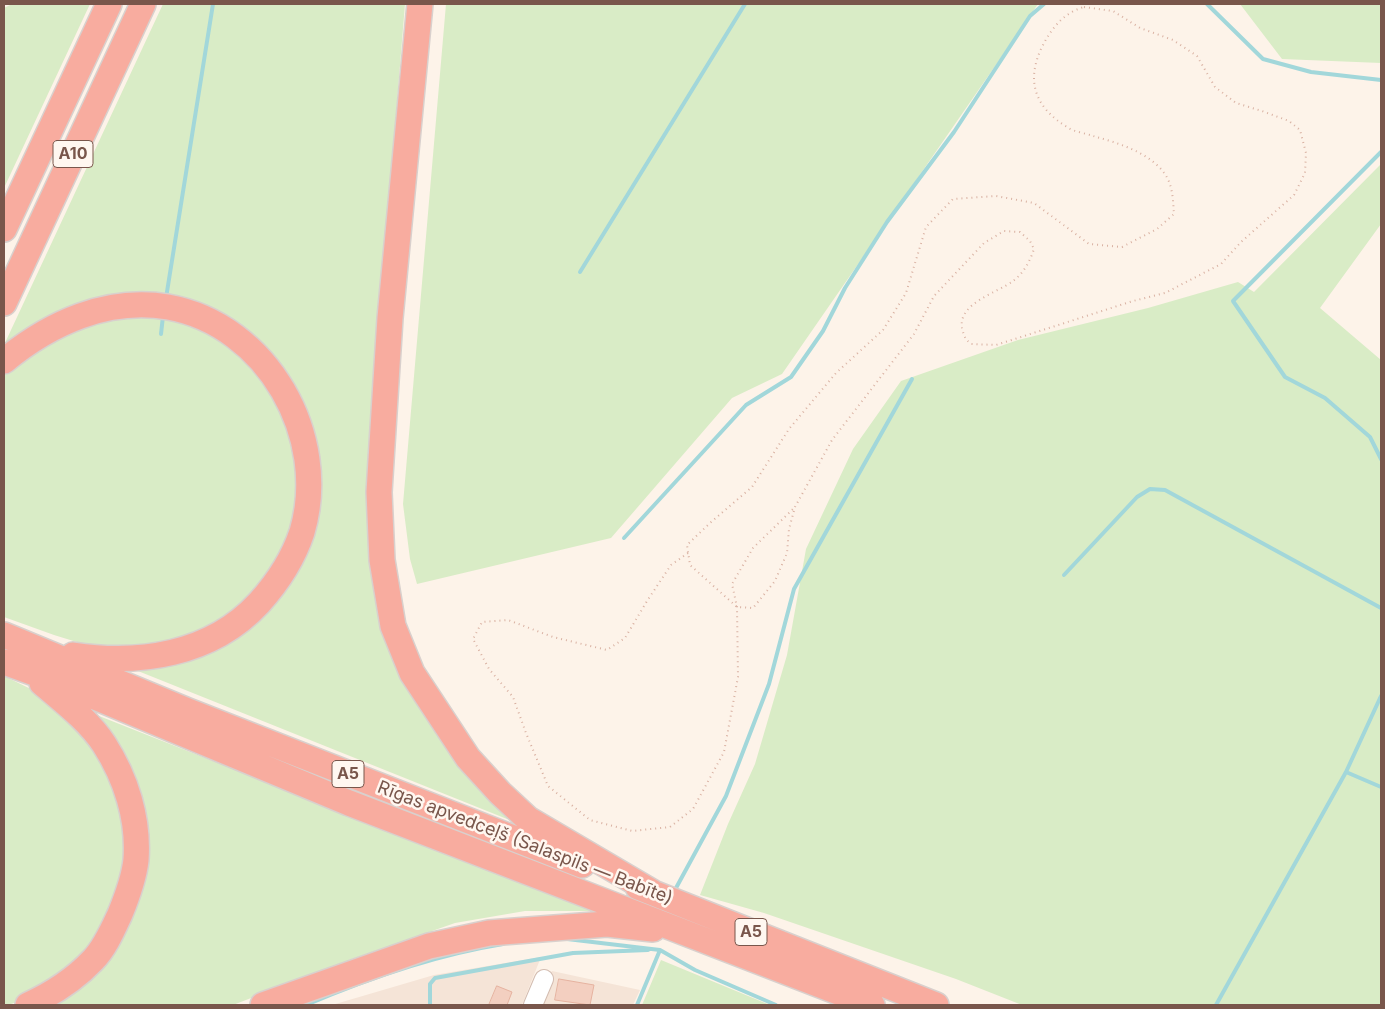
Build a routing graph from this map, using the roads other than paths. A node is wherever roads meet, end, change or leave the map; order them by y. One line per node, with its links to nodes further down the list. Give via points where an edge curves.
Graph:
1 (109, 4): 4 (highway, A10)
2 (143, 4): 5 (highway, A10)
3 (420, 4): 11 (highway, via 390,318 379,492 382,560 393,626 416,680 468,758 500,793 528,819)
4 (4, 229)
5 (4, 303)
6 (4, 361): 8 (highway, via 49,330 99,310 145,305 169,307 191,314 221,327 249,347 274,374 296,415 308,466 307,508 302,532 292,555 272,588 236,623 195,646 144,658 84,657)
7 (4, 635): 8 (highway, Rīgas apvedceļš (Salaspils — Babīte) / A5)
8 (46, 652): 11 (highway, Rīgas apvedceļš (Salaspils — Babīte) / A5, via 188,711)
9 (4, 662): 10 (highway, Rīgas apvedceļš (Salaspils — Babīte) / A5)
10 (29, 671): 12 (highway, Rīgas apvedceļš (Salaspils — Babīte) / A5, via 350,803); 15 (highway, via 78,713 104,744 131,800 136,860 129,890 114,928 95,958 64,985)
11 (652, 892): 18 (highway, Rīgas apvedceļš (Salaspils — Babīte) / A5)
12 (702, 938): 14 (highway, via 607,924 489,933 429,946); 17 (highway, Rīgas apvedceļš (Salaspils — Babīte) / A5)
13 (544, 979): 16 (street)
14 (269, 1004)
15 (28, 1005)
16 (533, 1005)
17 (872, 1005)
18 (936, 1005)

